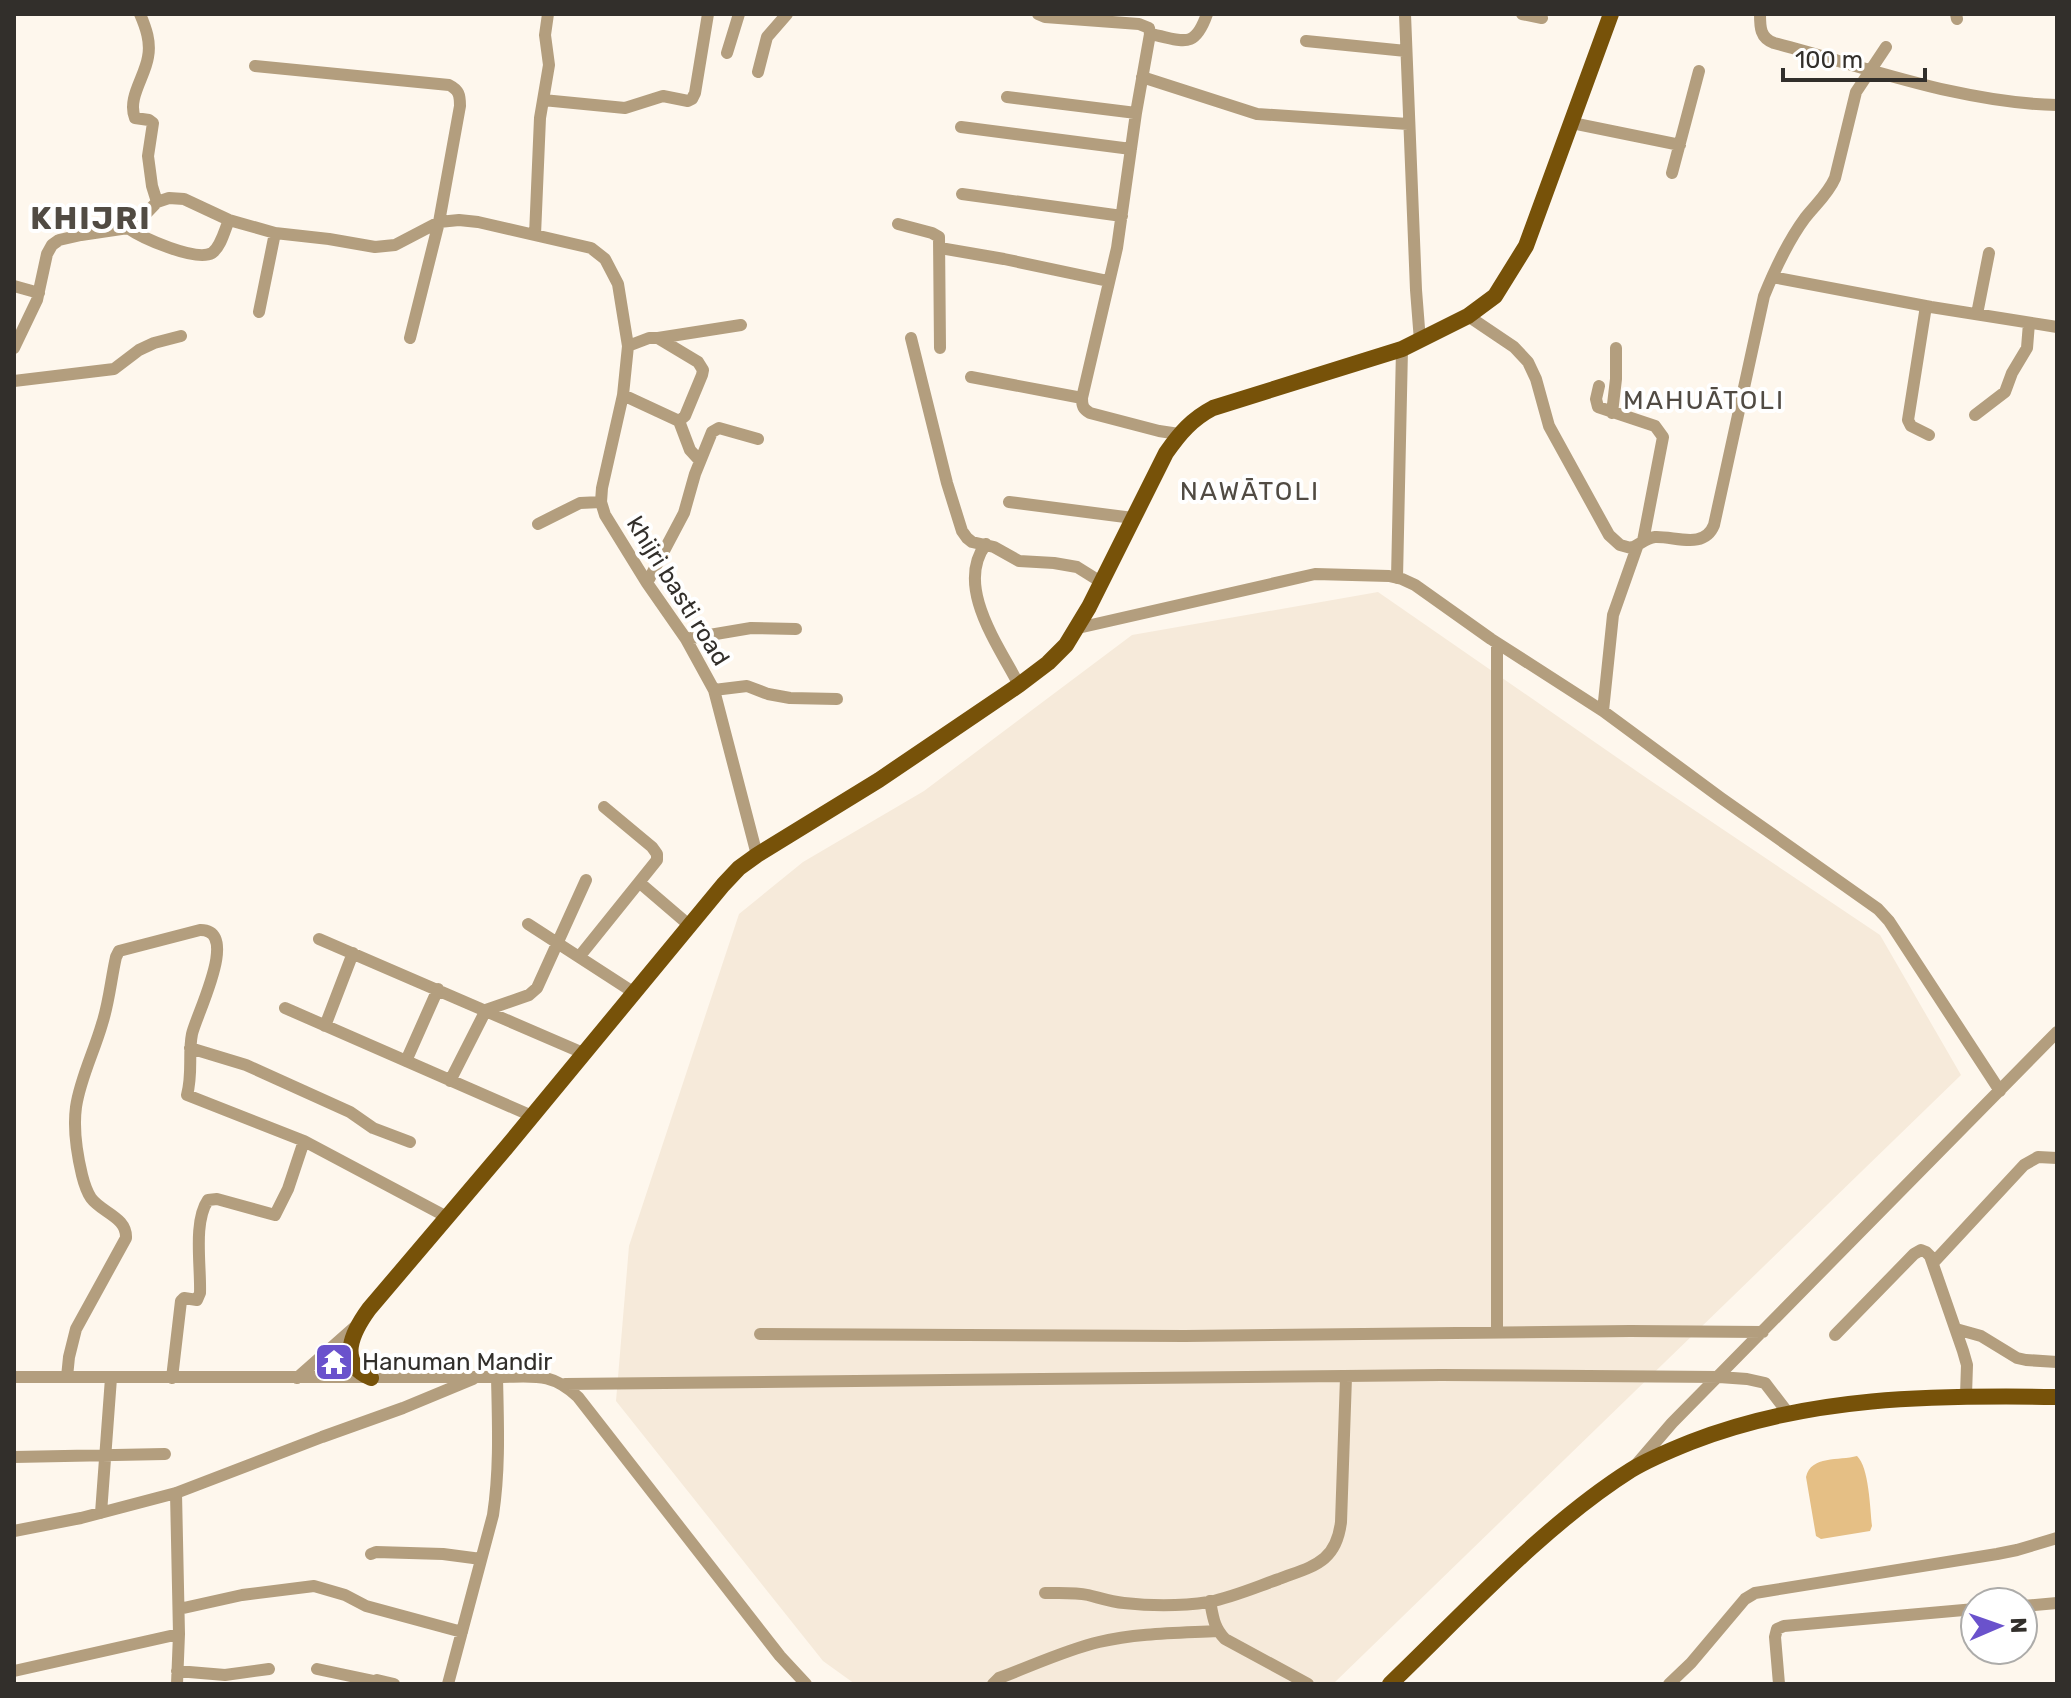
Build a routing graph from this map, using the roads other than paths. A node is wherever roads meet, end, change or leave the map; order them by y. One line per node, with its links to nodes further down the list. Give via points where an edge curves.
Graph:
1 (140, 14): 34 (street, via 149,52 133,114 153,123 148,156)
2 (548, 14): 24 (street)
3 (708, 14): 24 (street, via 692,99 663,96 625,108)
4 (739, 14): 17 (street)
5 (787, 14): 21 (street, via 767,37)
6 (1038, 14): 13 (street, via 1145,25)
7 (1207, 14): 13 (street, via 1191,40)
8 (1405, 14): 16 (street)
9 (1522, 14): 12 (street)
10 (1611, 14): 27 (main road)
11 (1760, 14): 19 (street, via 1767,40)
12 (1542, 18)
13 (1150, 34): 22 (street)
14 (1306, 41): 16 (street)
15 (1886, 47): 19 (street)
16 (1406, 51): 28 (street)
17 (727, 53)
18 (255, 66): 37 (street, via 456,88 460,106)
19 (1871, 69): 25 (street, via 1968,95); 44 (street, via 1856,92 1830,189 1806,216)
20 (1699, 71): 30 (street)
21 (758, 72)
22 (1142, 77): 26 (street); 28 (street, via 1257,114)
23 (1007, 97): 26 (street)
24 (543, 100): 41 (street)
25 (2057, 105)
26 (1136, 113): 31 (street)
27 (1572, 123): 30 (street); 51 (main road, via 1526,246 1495,296)
28 (1408, 124): 59 (street)
29 (961, 127): 31 (street)
30 (1680, 145): 32 (street)
31 (1131, 149): 35 (street)
32 (1672, 173)
33 (962, 194): 35 (street)
34 (157, 202): 36 (street, khijri basti road, via 184,199); 39 (street)
35 (1122, 216): 45 (street)
36 (229, 220): 39 (street, via 217,248 202,256); 40 (street, khijri basti road)
37 (439, 222): 40 (street, khijri basti road, via 389,247); 41 (street, khijri basti road, via 478,222); 56 (street)
38 (898, 224): 42 (street, via 936,234)
39 (128, 228): 47 (street, via 52,245)
40 (275, 233): 49 (street)
41 (535, 235): 60 (street, khijri basti road, via 591,248 605,259 618,284)
42 (940, 248): 45 (street); 62 (street)
43 (1989, 253): 50 (street)
44 (1772, 277): 48 (street); 82 (street, via 1711,532 1699,539 1654,537)
45 (1108, 281): 69 (street)
46 (14, 286): 47 (street)
47 (39, 293): 61 (street)
48 (1926, 306): 50 (street); 74 (street, via 1908,420)
49 (259, 312)
50 (1977, 314): 52 (street)
51 (1468, 316): 59 (main road); 82 (street, via 1528,362 1549,426 1609,535 1626,547)
52 (2029, 323): 54 (street); 71 (street, via 2027,348 2005,392)
53 (741, 325): 57 (street)
54 (2057, 327)
55 (181, 336): 66 (street, via 139,350 114,369)
56 (410, 338)
57 (658, 338): 60 (street); 72 (street, via 703,370)
58 (911, 338): 81 (street, via 962,531 972,542)
59 (1420, 341): 64 (main road)
60 (628, 346): 68 (street, khijri basti road)
61 (14, 348)
62 (940, 348)
63 (1616, 348): 70 (street)
64 (1402, 349): 73 (main road, via 1213,408); 83 (street)
65 (971, 377): 69 (street)
66 (14, 381)
67 (1599, 386): 70 (street, via 1596,403)
68 (623, 395): 72 (street); 77 (street, khijri basti road)
69 (1082, 398): 73 (street, via 1090,413)
70 (1612, 413): 82 (street, via 1655,426 1663,437)
71 (1975, 415)
72 (679, 421): 76 (street)
73 (1179, 434): 79 (main road)
74 (1929, 435)
75 (758, 439): 76 (street, via 715,429)
76 (700, 461): 85 (street, via 684,513)
77 (601, 502): 80 (street, via 580,503); 85 (street, khijri basti road)
78 (1009, 502): 79 (street)
79 (1133, 518): 84 (main road)
80 (538, 524)
81 (986, 544): 84 (street, via 1019,561 1077,567); 90 (street, via 978,560 977,602)
82 (1640, 544): 93 (street, via 1613,615)
83 (1397, 578): 86 (street, via 1315,574); 89 (street)
84 (1101, 582): 86 (main road)
85 (647, 583): 88 (street, khijri basti road)
86 (1078, 628): 90 (main road, via 1048,663)
87 (796, 629): 88 (street, via 751,628)
88 (686, 639): 91 (street, khijri basti road)
89 (1497, 643): 93 (street); 123 (street)
90 (1019, 685): 95 (main road)
91 (714, 690): 92 (street, via 747,686 790,698); 95 (street, khijri basti road)
92 (837, 699)
93 (1603, 711): 114 (street, via 1878,909)
94 (604, 807): 97 (street, via 657,854)
95 (757, 855): 99 (main road)
96 (586, 880): 101 (street)
97 (640, 883): 99 (street); 103 (street)
98 (528, 924): 101 (street)
99 (689, 925): 105 (main road)
100 (319, 939): 102 (street)
101 (558, 943): 103 (street); 107 (street, via 537,988)
102 (353, 953): 104 (street); 108 (street)
103 (579, 957): 105 (street)
104 (438, 989): 107 (street); 112 (street)
105 (633, 992): 111 (main road)
106 (285, 1008): 108 (street)
107 (486, 1010): 111 (street); 113 (street)
108 (325, 1026): 112 (street)
109 (2057, 1032): 114 (street)
110 (190, 1048): 116 (street, via 187,1095); 117 (street, via 246,1065); 130 (street, via 218,955 212,933 200,930 119,951 76,1105 75,1133 86,1189 122,1223 126,1238 76,1329)
111 (583, 1053): 115 (main road)
112 (406, 1061): 113 (street)
113 (450, 1081): 115 (street)
114 (2000, 1091): 124 (street)
115 (532, 1116): 119 (main road)
116 (304, 1141): 119 (street); 135 (street, via 277,1214 217,1199 205,1203 199,1296 181,1301)
117 (410, 1142)
118 (2057, 1158): 120 (street, via 2038,1157 2024,1165)
119 (447, 1217): 121 (main road)
120 (1933, 1263): 122 (street); 126 (street, via 1926,1252 1914,1254)
121 (359, 1322): 136 (street); 137 (main road, via 350,1354 358,1370)
122 (1956, 1329): 127 (street, via 1981,1336 2017,1358); 139 (street, via 1967,1365)
123 (1497, 1332): 124 (street); 125 (street)
124 (1763, 1332): 133 (street)
125 (760, 1334)
126 (1835, 1335)
127 (2057, 1362)
128 (480, 1376): 131 (street); 137 (street); 146 (street)
129 (14, 1377): 130 (street)
130 (67, 1377): 134 (street)
131 (497, 1377): 138 (street, via 538,1377); 151 (street, via 496,1492)
132 (1346, 1377): 133 (street); 138 (street); 153 (street, via 1341,1522 1334,1549 1313,1566)
133 (1719, 1377): 141 (street, via 1765,1383); 145 (street)
134 (111, 1378): 135 (street); 143 (street)
135 (172, 1378): 136 (street)
136 (297, 1378): 137 (street)
137 (371, 1378)
138 (565, 1384): 166 (street)
139 (1966, 1395): 140 (main road); 141 (main road)
140 (2057, 1397)
141 (1788, 1413): 145 (main road, via 1718,1432)
142 (165, 1454): 143 (street)
143 (106, 1456): 144 (street); 147 (street)
144 (14, 1457)
145 (1633, 1469): 169 (main road, via 1527,1552)
146 (176, 1493): 147 (street); 154 (street)
147 (101, 1513): 148 (street)
148 (14, 1531)
149 (2057, 1538): 170 (street, via 1997,1554 1755,1593)
150 (371, 1554): 151 (street)
151 (481, 1559): 157 (street)
152 (1045, 1593): 153 (street, via 1123,1603)
153 (1210, 1601): 156 (street)
154 (179, 1609): 157 (street, via 314,1586); 158 (street)
155 (1959, 1610): 171 (street, via 1784,1626 1775,1637)
156 (1217, 1631): 167 (street, via 1102,1641); 168 (street)
157 (462, 1632): 165 (street)
158 (179, 1634): 161 (street); 162 (street)
159 (269, 1669): 162 (street)
160 (317, 1669): 163 (street)
161 (14, 1671)
162 (177, 1678)
163 (372, 1682): 164 (street)
164 (394, 1684)
165 (448, 1684)
166 (806, 1684)
167 (993, 1684)
168 (1308, 1684)
169 (1390, 1684)
170 (1669, 1684)
171 (1779, 1684)

